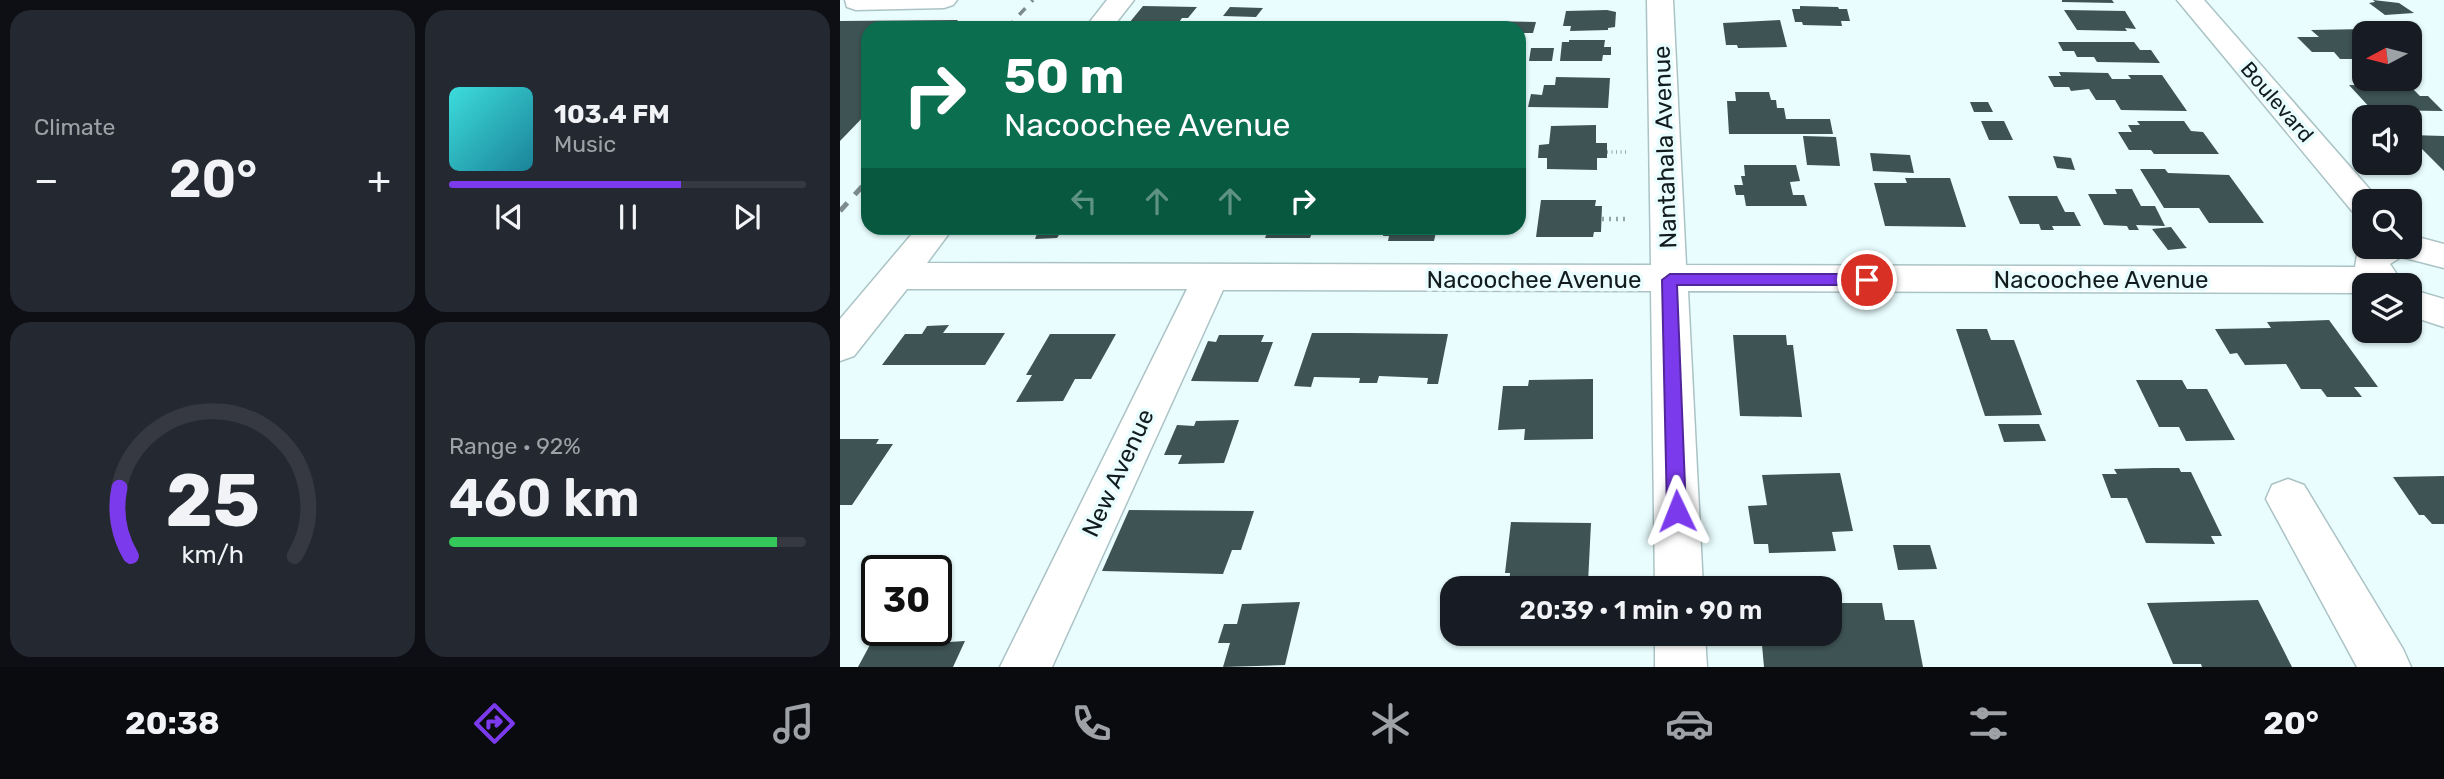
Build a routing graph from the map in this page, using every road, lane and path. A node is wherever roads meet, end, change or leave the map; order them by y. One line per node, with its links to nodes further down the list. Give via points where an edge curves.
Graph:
1 (1121, 0): 6 (street)
2 (1660, 0): 17 (street, Nantahala Avenue)
3 (2190, 0): 9 (street, Boulevard)
4 (943, 1): 5 (street)
5 (851, 3)
6 (1104, 21)
7 (1607, 152): 8 (path)
8 (1629, 152)
9 (2352, 189)
10 (1602, 219): 11 (path)
11 (1630, 219)
12 (930, 235): 15 (street)
13 (2422, 250): 14 (street)
14 (2444, 256)
15 (897, 276): 16 (street, Nacoochee Avenue); 21 (street)
16 (1210, 279): 17 (street, Nacoochee Avenue); 25 (street, New Avenue)
17 (1670, 280): 18 (street, Nacoochee Avenue); 23 (street, Nantahala Avenue)
18 (2352, 283)
19 (2422, 306): 20 (street)
20 (2444, 313)
21 (840, 346)
22 (2288, 499): 27 (street)
23 (1679, 576)
24 (1680, 646): 26 (street)
25 (1026, 667)
26 (1681, 667)
27 (2385, 667)

